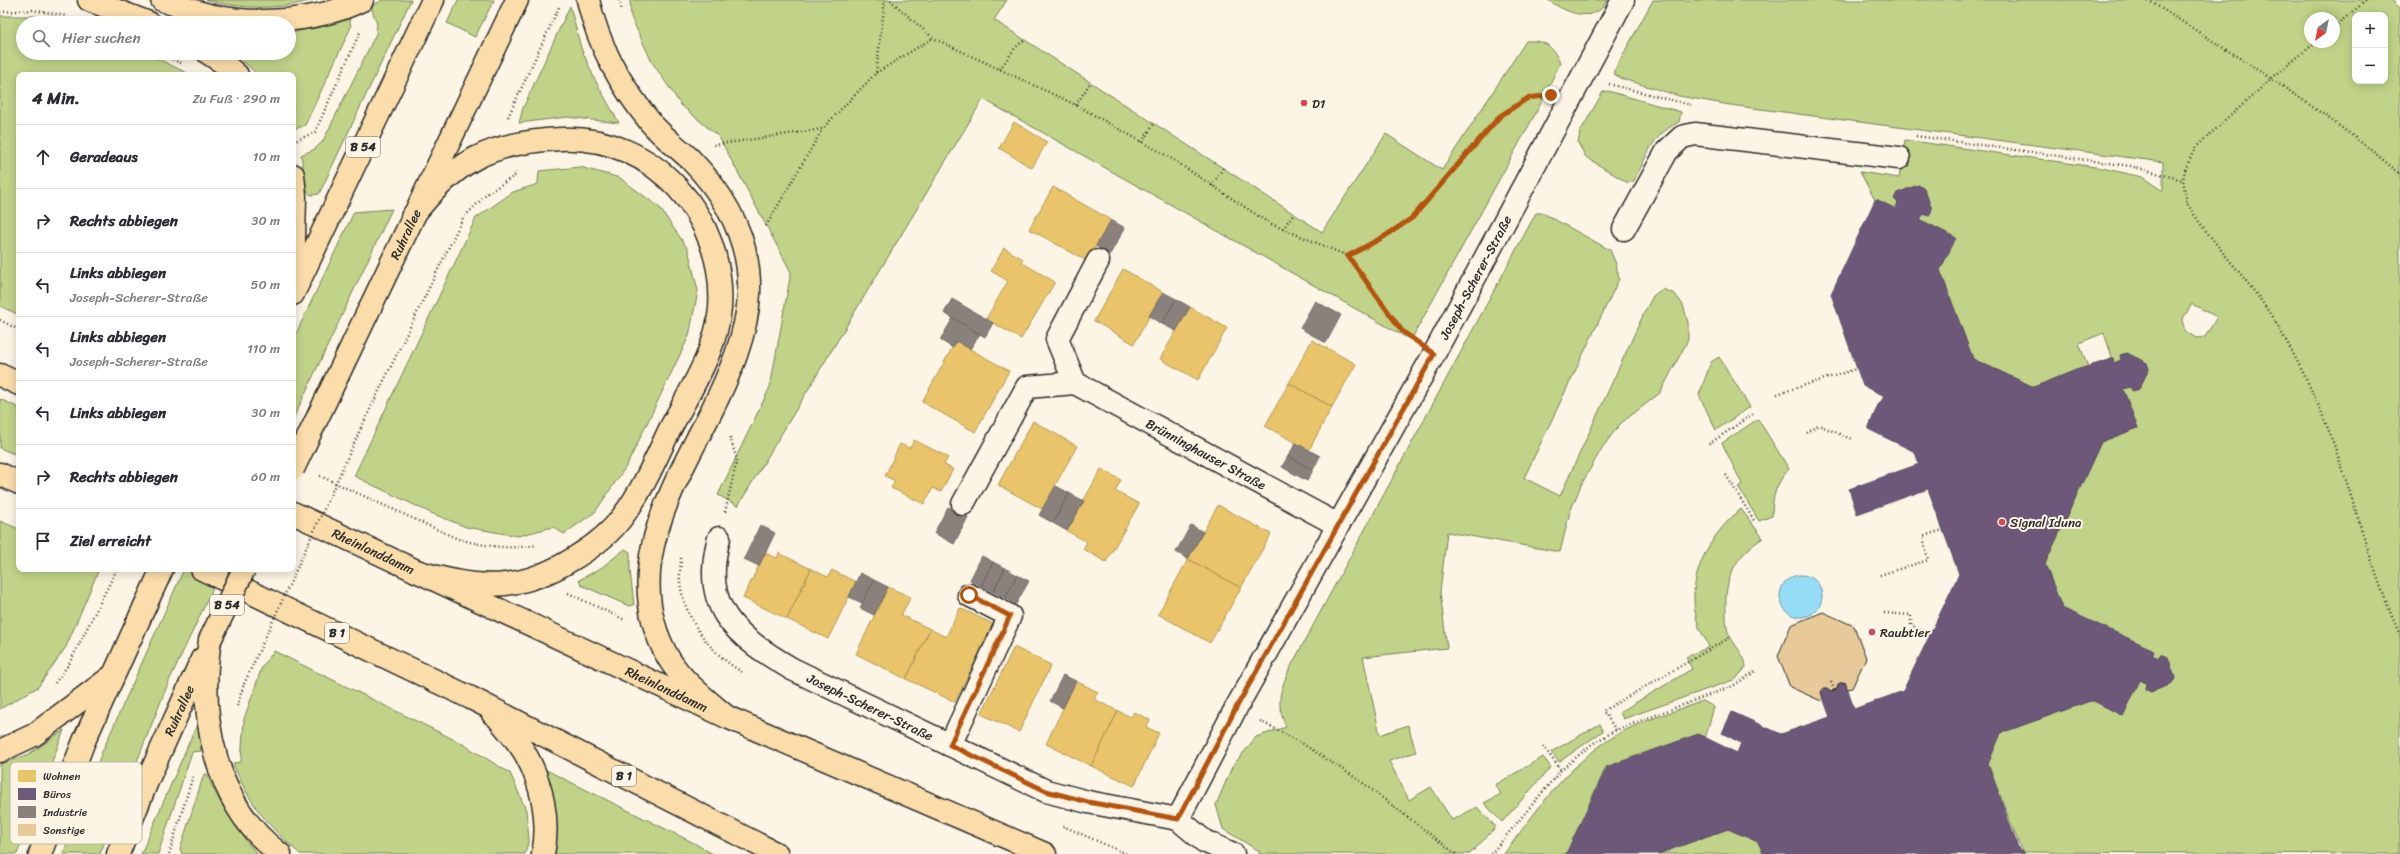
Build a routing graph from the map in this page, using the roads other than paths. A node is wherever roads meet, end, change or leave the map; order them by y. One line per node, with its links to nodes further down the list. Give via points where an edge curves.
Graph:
1 (89, 0): 8 (main road)
2 (162, 0): 9 (main road)
3 (362, 0): 10 (main road, via 314,15)
4 (433, 0): 17 (main road, B 54)
5 (516, 0): 14 (main road, Ruhrallee)
6 (588, 0): 36 (main road, via 604,50 621,84 652,125 690,160 718,192 737,224 748,260 747,319 738,350 729,376 664,507 653,541 650,563 649,591 653,621 670,660 697,692)
7 (1624, 0): 26 (street, Joseph-Scherer-Straße, via 1434,354)
8 (131, 16)
9 (214, 16)
10 (296, 17)
11 (219, 60): 12 (main road)
12 (233, 72)
13 (1899, 158): 15 (street, via 1695,134 1682,138 1667,152)
14 (412, 217): 21 (main road, Ruhrallee, bridge, via 322,408); 28 (main road, via 433,190 453,171 474,157 511,144 542,139 573,138 608,143 643,159 671,181 699,215 714,246 720,279 720,310 712,344 640,489 623,516 601,541 555,571 522,582 478,586 451,582)
15 (1624, 228)
16 (1098, 261): 20 (street, via 1057,338)
17 (296, 288)
18 (0, 375): 19 (main road)
19 (16, 383)
20 (1075, 383): 24 (street, via 1027,387); 26 (street, Brünninghauser Straße)
21 (303, 471)
22 (0, 474): 23 (main road)
23 (16, 482)
24 (963, 504)
25 (296, 514): 28 (main road, Rheinlanddamm)
26 (1338, 525): 41 (street, Joseph-Scherer-Straße, via 1236,708)
27 (719, 538): 37 (street, Joseph-Scherer-Straße, via 714,557 713,580 719,605 734,627 755,647 792,669)
28 (416, 571): 36 (main road, Rheinlanddamm)
29 (161, 572): 34 (main road)
30 (208, 572): 35 (main road, B 1)
31 (243, 572): 33 (main road, B 54, bridge, via 210,640)
32 (969, 595): 37 (street, via 1010,616)
33 (202, 668): 40 (main road, Ruhrallee); 46 (main road, via 208,718 220,767 244,818 267,844)
34 (114, 675): 38 (main road, via 34,735); 39 (main road)
35 (471, 698): 47 (main road, via 498,718 526,755 540,789 545,815); 48 (main road, B 1)
36 (727, 717): 49 (main road, Rheinlanddamm)
37 (950, 745): 41 (street, Joseph-Scherer-Straße, via 1046,791 1088,802)
38 (0, 751)
39 (76, 762)
40 (142, 794)
41 (1178, 819): 50 (street, via 1204,841)
42 (44, 844): 44 (main road)
43 (122, 844): 45 (main road, Ruhrallee)
44 (40, 854)
45 (118, 854)
46 (280, 854)
47 (543, 854)
48 (777, 854)
49 (1045, 854)
50 (1233, 854)

